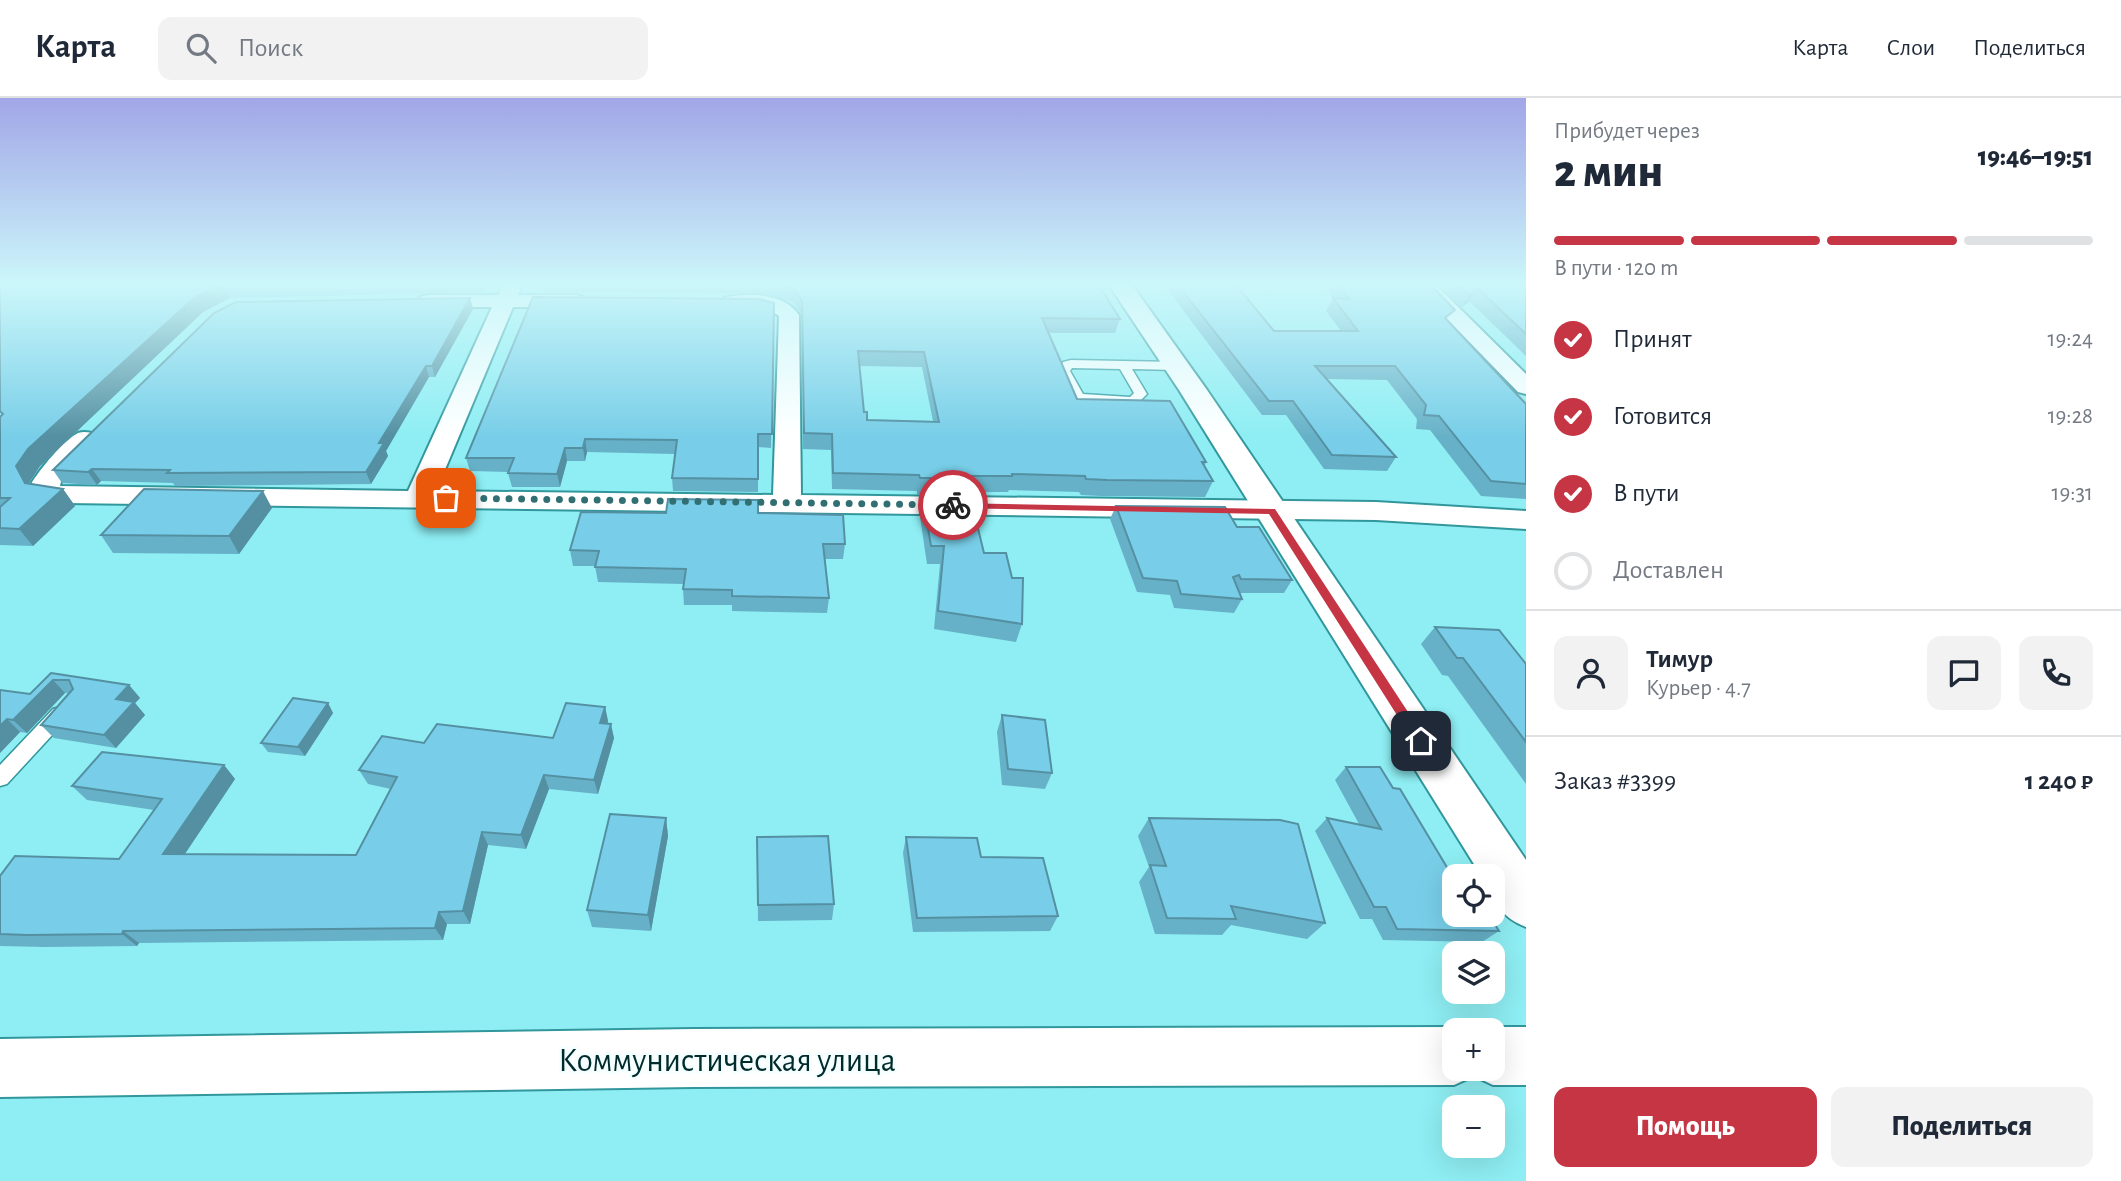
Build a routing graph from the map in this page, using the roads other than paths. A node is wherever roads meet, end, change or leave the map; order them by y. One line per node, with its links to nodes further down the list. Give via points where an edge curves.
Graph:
1 (490, 336): 9 (street)
2 (789, 336): 10 (street)
3 (1155, 336): 6 (main road)
4 (1475, 336): 7 (street)
5 (1124, 365): 5 (lane, via 1071,364 1064,371 1078,397 1133,401 1141,394); 6 (lane)
6 (1176, 366): 11 (main road)
7 (1526, 387)
8 (101, 424): 9 (street, via 51,473 44,484 50,492)
9 (419, 498): 10 (street)
10 (787, 502): 11 (street)
11 (1272, 511): 12 (street, via 1376,511); 15 (main road)
12 (1526, 520)
13 (73, 701): 14 (lane)
14 (0, 778)
15 (1526, 903)
16 (1442, 1056): 19 (main road, Коммунистическая улица, via 693,1058)
17 (1505, 1056): 18 (main road)
18 (1526, 1056)
19 (0, 1068)

